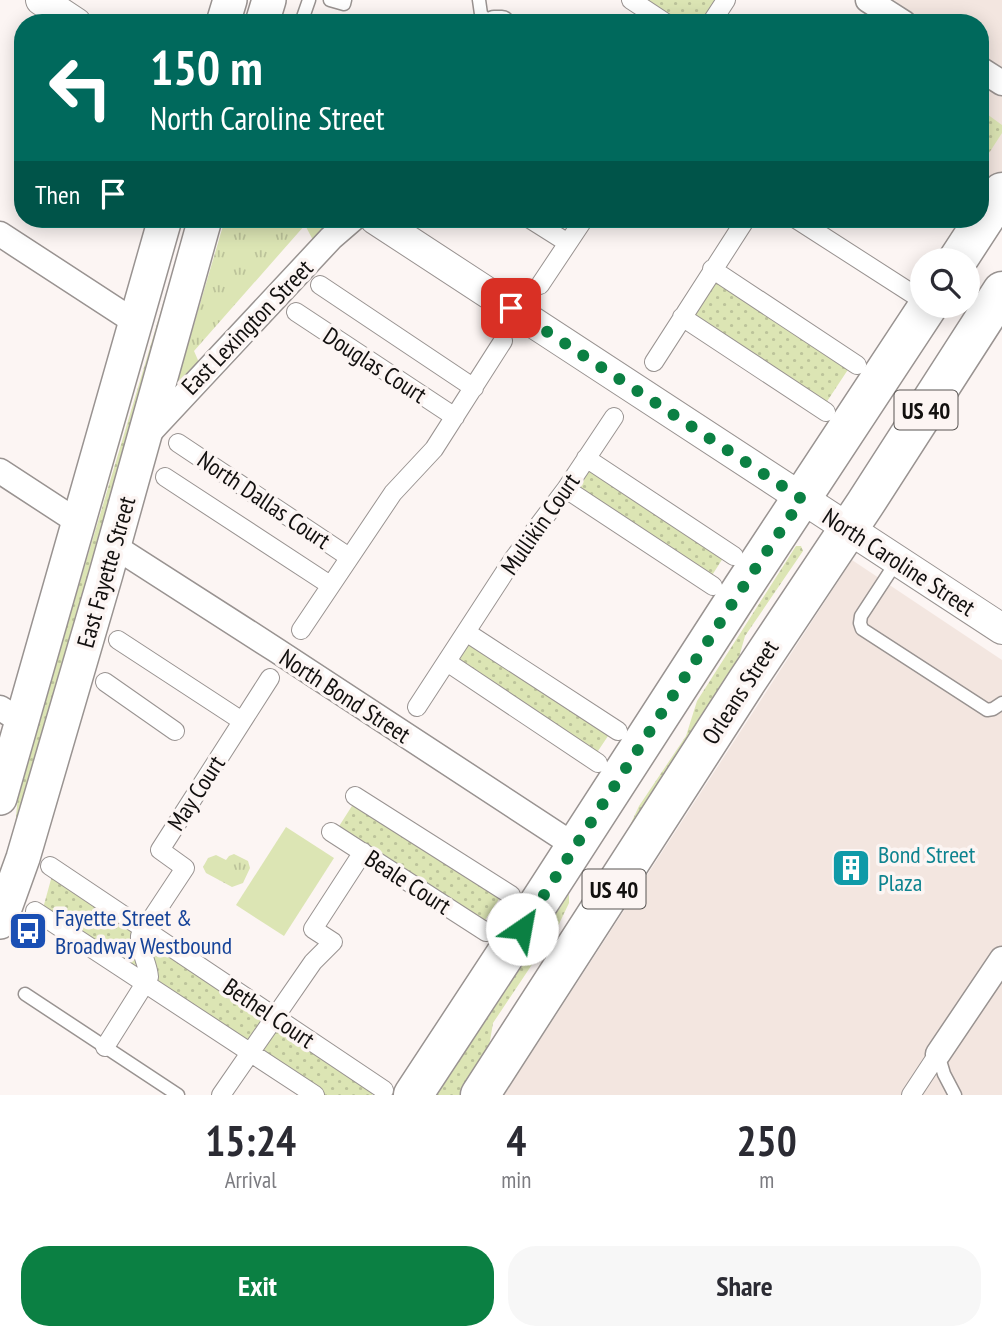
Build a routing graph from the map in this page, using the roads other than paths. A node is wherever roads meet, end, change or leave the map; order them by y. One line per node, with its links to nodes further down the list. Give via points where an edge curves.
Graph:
1 (330, 0): 2 (lane, via 344,4)
2 (345, 0)
3 (631, 0): 5 (street)
4 (868, 0): 6 (street)
5 (652, 14)
6 (890, 14)
7 (1002, 191): 8 (main road)
8 (989, 211)
9 (162, 228): 29 (main road, East Fayette Street)
10 (202, 228): 37 (main road, East Fayette Street)
11 (343, 228): 37 (street, East Lexington Street)
12 (389, 228): 43 (street, North Caroline Street)
13 (544, 228): 19 (street)
14 (578, 228): 19 (street)
15 (740, 228): 21 (street)
16 (810, 228): 25 (street)
17 (978, 228): 20 (main road)
18 (0, 234): 29 (street)
19 (568, 243): 23 (street)
20 (965, 248)
21 (712, 269): 27 (street); 32 (street)
22 (320, 285): 33 (street, Douglas Court)
23 (540, 285)
24 (1002, 291): 45 (main road, Orleans Street / US 40)
25 (910, 292)
26 (296, 312): 35 (street, Douglas Court)
27 (682, 317): 31 (street); 34 (street)
28 (920, 318): 43 (main road, US 40)
29 (135, 322): 44 (main road, East Fayette Street)
30 (503, 341): 33 (street)
31 (654, 362)
32 (858, 365)
33 (474, 388): 35 (street)
34 (826, 412)
35 (455, 417): 48 (street, via 434,449 393,493)
36 (614, 417): 39 (street, Mullikin Court)
37 (144, 438): 46 (main road, East Fayette Street)
38 (178, 443): 48 (street, North Dallas Court)
39 (586, 458): 42 (street, Mullikin Court); 47 (street)
40 (0, 471): 44 (street)
41 (165, 477): 50 (street, North Dallas Court)
42 (566, 489): 51 (street); 54 (street, Mullikin Court)
43 (802, 499): 45 (street, North Caroline Street); 59 (main road, US 40)
44 (78, 522): 62 (main road, East Fayette Street)
45 (849, 529): 49 (street, North Caroline Street); 74 (main road, Orleans Street / US 40)
46 (114, 546): 70 (street, North Bond Street); 76 (main road, East Fayette Street)
47 (734, 556)
48 (349, 557): 50 (street)
49 (898, 561): 52 (street, North Caroline Street); 60 (lane, via 861,616 862,629 987,710)
50 (330, 585): 53 (street)
51 (713, 586)
52 (1002, 629)
53 (300, 630)
54 (466, 632): 56 (street, Mullikin Court); 64 (street)
55 (118, 640): 63 (street)
56 (447, 662): 61 (street, Mullikin Court); 66 (street)
57 (270, 678): 63 (street, May Court)
58 (105, 682): 65 (street)
59 (671, 698): 70 (main road, US 40); 74 (main road, via 619,807 606,869)
60 (1002, 703)
61 (417, 707)
62 (11, 715): 68 (main road, East Fayette Street)
63 (242, 721): 77 (street, May Court, via 160,850 184,868)
64 (618, 731)
65 (175, 732)
66 (598, 763)
67 (355, 796): 73 (street, Beale Court)
68 (0, 798)
69 (331, 832): 71 (street, Beale Court)
70 (575, 846): 86 (main road, via 582,871 575,912); 88 (main road, US 40)
71 (363, 852): 78 (street, Beale Court); 82 (street, via 313,929 333,942)
72 (50, 866): 77 (street, Bethel Court)
73 (511, 895)
74 (609, 896): 86 (main road, Orleans Street / US 40)
75 (35, 911): 80 (street, Bethel Court)
76 (0, 922)
77 (144, 930): 80 (street, via 139,946 149,969); 82 (street, Bethel Court)
78 (486, 933)
79 (1002, 958): 85 (street)
80 (145, 984): 83 (street); 84 (street, Bethel Court)
81 (25, 994): 83 (lane)
82 (274, 1017): 84 (street); 88 (street, Bethel Court)
83 (105, 1047): 87 (lane)
84 (250, 1053): 90 (street); 91 (street, Bethel Court)
85 (938, 1054): 93 (street); 94 (lane)
86 (503, 1059): 92 (main road, Orleans Street / US 40)
87 (164, 1091): 89 (lane)
88 (399, 1092)
89 (178, 1095)
90 (222, 1095)
91 (315, 1095)
92 (480, 1095)
93 (911, 1095)
94 (956, 1095)

